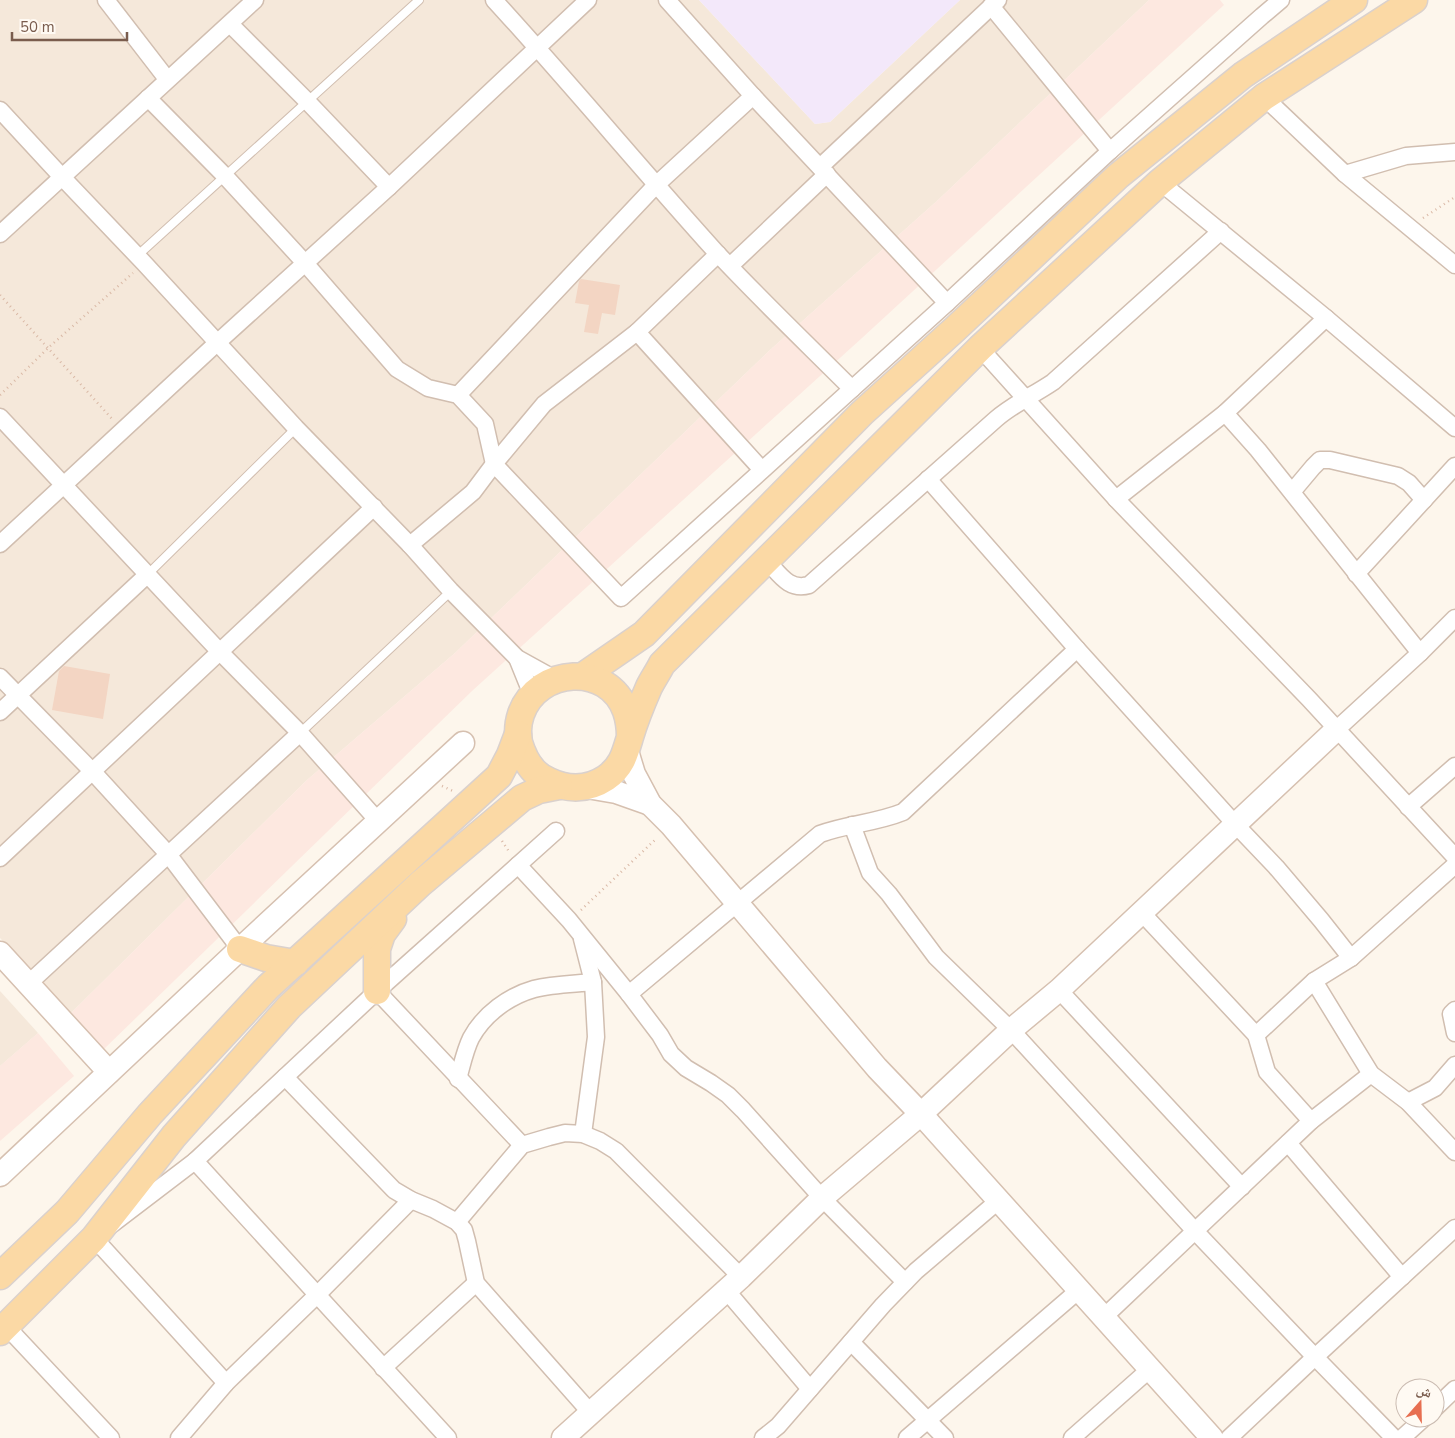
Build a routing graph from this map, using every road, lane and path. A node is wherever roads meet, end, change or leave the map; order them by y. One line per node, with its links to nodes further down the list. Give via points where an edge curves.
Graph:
1 (106, 0): 13 (street)
2 (255, 0): 11 (street)
3 (419, 0): 17 (lane)
4 (494, 0): 12 (street)
5 (588, 0): 12 (street)
6 (668, 0): 14 (street)
7 (1281, 0): 19 (street)
8 (1354, 0): 73 (main road, via 1243,75 1118,176 862,413 644,634)
9 (1414, 0): 15 (main road)
10 (994, 3): 19 (street); 21 (street)
11 (230, 24): 13 (street); 17 (street)
12 (537, 47): 26 (street); 27 (street)
13 (167, 79): 16 (street)
14 (753, 96): 21 (street); 26 (street)
15 (1264, 97): 22 (street); 25 (main road)
16 (148, 98): 23 (street); 24 (street)
17 (307, 101): 23 (lane); 27 (street)
18 (0, 110): 24 (street)
19 (1110, 151): 38 (street)
20 (1455, 152): 22 (street, via 1406,156)
21 (824, 171): 36 (street); 38 (street)
22 (1345, 174): 29 (street)
23 (225, 176): 33 (lane); 34 (street)
24 (62, 177): 31 (street); 33 (street)
25 (1160, 182): 30 (street); 43 (main road)
26 (656, 185): 32 (street); 46 (street)
27 (389, 187): 34 (street)
28 (1455, 197): 29 (path)
29 (1410, 227): 35 (street)
30 (1221, 231): 39 (street); 47 (street, via 1053,382)
31 (0, 234)
32 (718, 254): 36 (street); 40 (street)
33 (141, 259): 41 (street); 42 (path)
34 (305, 263): 41 (street); 46 (street, via 397,369 428,388)
35 (1455, 265)
36 (730, 266): 44 (street)
37 (0, 295): 42 (path)
38 (947, 303): 44 (street)
39 (1326, 318): 48 (street); 51 (street)
40 (637, 332): 53 (street, via 544,404); 55 (street)
41 (218, 342): 50 (street); 52 (street)
42 (48, 348): 45 (path); 52 (path)
43 (980, 348): 47 (street); 64 (main road)
44 (852, 389): 55 (street)
45 (0, 395)
46 (458, 395): 53 (street, via 485,424)
47 (1027, 398): 56 (street, via 1006,411); 59 (street)
48 (1225, 413): 58 (street); 59 (street)
49 (0, 417): 57 (street)
50 (296, 428): 61 (street); 66 (lane)
51 (1455, 428)
52 (123, 430): 57 (street)
53 (494, 464): 55 (street, via 621,598); 63 (street, via 473,492)
54 (1455, 466): 60 (street)
55 (762, 470)
56 (928, 479): 64 (street, via 809,585 798,587 788,582); 69 (street)
57 (63, 486): 62 (street); 66 (street)
58 (1292, 492): 60 (street, via 1320,460 1330,460 1398,476); 65 (street)
59 (1116, 499): 79 (street)
60 (1424, 500): 65 (street)
61 (374, 507): 63 (street); 70 (street)
62 (0, 544)
63 (410, 545): 67 (street)
64 (766, 560): 83 (main road, via 662,664 649,686)
65 (1356, 574): 71 (street)
66 (147, 575): 70 (street); 76 (street)
67 (451, 591): 72 (street); 80 (lane)
68 (1455, 618): 71 (street)
69 (1076, 649): 94 (street); 96 (street, via 903,812)
70 (220, 652): 80 (street); 85 (street)
71 (1420, 653): 79 (street)
72 (517, 658): 75 (street); 77 (street)
73 (583, 676): 75 (main road); 83 (main road, via 608,687 618,697 630,723)
74 (0, 677): 76 (street)
75 (555, 679): 77 (main road)
76 (19, 695): 78 (street); 85 (street)
77 (532, 695): 81 (main road, via 524,706)
78 (0, 712)
79 (1337, 729): 91 (street); 94 (street)
80 (300, 733): 92 (street); 98 (street)
81 (518, 734): 87 (main road, via 526,761 535,772); 89 (main road, via 499,776)
82 (463, 743): 86 (street)
83 (629, 744): 88 (main road, via 612,774); 90 (street, via 634,774)
84 (1455, 766): 91 (street)
85 (93, 772): 98 (street); 100 (street)
86 (426, 778): 89 (path); 92 (street)
87 (559, 786): 88 (main road); 93 (main road, via 522,798)
88 (587, 787): 90 (street, via 616,792)
89 (473, 800): 111 (main road)
90 (650, 804): 95 (street)
91 (1408, 807): 99 (street)
92 (378, 822): 108 (street)
93 (491, 824): 101 (path); 103 (main road)
94 (1235, 824): 105 (street); 110 (street, via 1276,867)
95 (671, 825): 104 (street); 106 (path)
96 (852, 825): 104 (street, via 820,834); 119 (street, via 870,873 936,957)
97 (556, 831): 101 (street)
98 (168, 854): 108 (street); 114 (street)
99 (1455, 857)
100 (0, 858)
101 (518, 864): 106 (street); 116 (street)
102 (1455, 865): 110 (street)
103 (420, 884): 116 (main road, via 379,941); 143 (main road, via 289,1007 174,1136)
104 (738, 904): 117 (street); 128 (street, via 877,1068)
105 (1142, 912): 115 (street); 121 (street)
106 (569, 920): 107 (street)
107 (581, 935): 113 (street); 117 (street)
108 (240, 949): 111 (main road); 123 (street)
109 (0, 953): 114 (street)
110 (1351, 958): 112 (street)
111 (295, 963): 144 (main road, via 268,987 150,1114 66,1212)
112 (1314, 981): 121 (street); 124 (street)
113 (592, 982): 126 (street, via 534,989 512,998 494,1011 471,1038); 130 (street, via 596,1037)
114 (28, 984): 123 (street)
115 (1058, 990): 119 (street); 136 (street)
116 (377, 991): 125 (street); 126 (street)
117 (629, 994): 137 (street, via 671,1054 733,1100)
118 (1455, 1010): 120 (street, via 1451,1014)
119 (1011, 1030): 128 (street); 142 (street)
120 (1455, 1033)
121 (1256, 1035): 129 (street, via 1268,1072)
122 (1455, 1065): 127 (street, via 1435,1088)
123 (109, 1072): 135 (street)
124 (1371, 1074): 127 (street); 129 (street)
125 (285, 1076): 134 (street); 138 (street, via 394,1190)
126 (458, 1079): 132 (street)
127 (1408, 1102): 133 (street)
128 (921, 1114): 137 (street); 139 (street)
129 (1311, 1121): 131 (street)
130 (583, 1134): 132 (street, via 565,1133); 148 (street, via 616,1151)
131 (1288, 1143): 136 (street); 145 (street)
132 (522, 1146): 140 (street)
133 (1455, 1152)
134 (195, 1160): 143 (street); 150 (street)
135 (0, 1175)
136 (1242, 1187): 142 (street)
137 (822, 1198): 146 (street); 148 (street)
138 (411, 1200): 140 (street); 150 (street)
139 (998, 1201): 146 (street); 149 (street)
140 (457, 1222): 147 (street, via 464,1230)
141 (1455, 1228): 145 (street)
142 (1195, 1231): 151 (street); 154 (street)
143 (94, 1238): 152 (main road); 157 (street)
144 (0, 1276)
145 (1402, 1277): 154 (street)
146 (905, 1282): 153 (street)
147 (476, 1283): 155 (street); 161 (street)
148 (733, 1284): 158 (street); 161 (street)
149 (1079, 1290): 151 (street); 162 (street)
150 (317, 1295): 155 (street); 157 (street)
151 (1104, 1316): 156 (street)
152 (3, 1329): 164 (street)
153 (851, 1342): 158 (street); 162 (street)
154 (1315, 1357): 173 (street); 174 (street)
155 (383, 1368): 166 (street)
156 (1150, 1369): 171 (street); 172 (street)
157 (226, 1383): 165 (street)
158 (810, 1389): 168 (street, via 778,1426)
159 (1455, 1389): 160 (street)
160 (1445, 1398)
161 (590, 1412): 167 (street)
162 (927, 1420): 169 (street); 170 (street)
163 (1413, 1428): 175 (street)
164 (111, 1438)
165 (179, 1438)
166 (448, 1438)
167 (563, 1438)
168 (763, 1438)
169 (907, 1438)
170 (945, 1438)
171 (1072, 1438)
172 (1212, 1438)
173 (1230, 1438)
174 (1394, 1438)
175 (1402, 1438)

